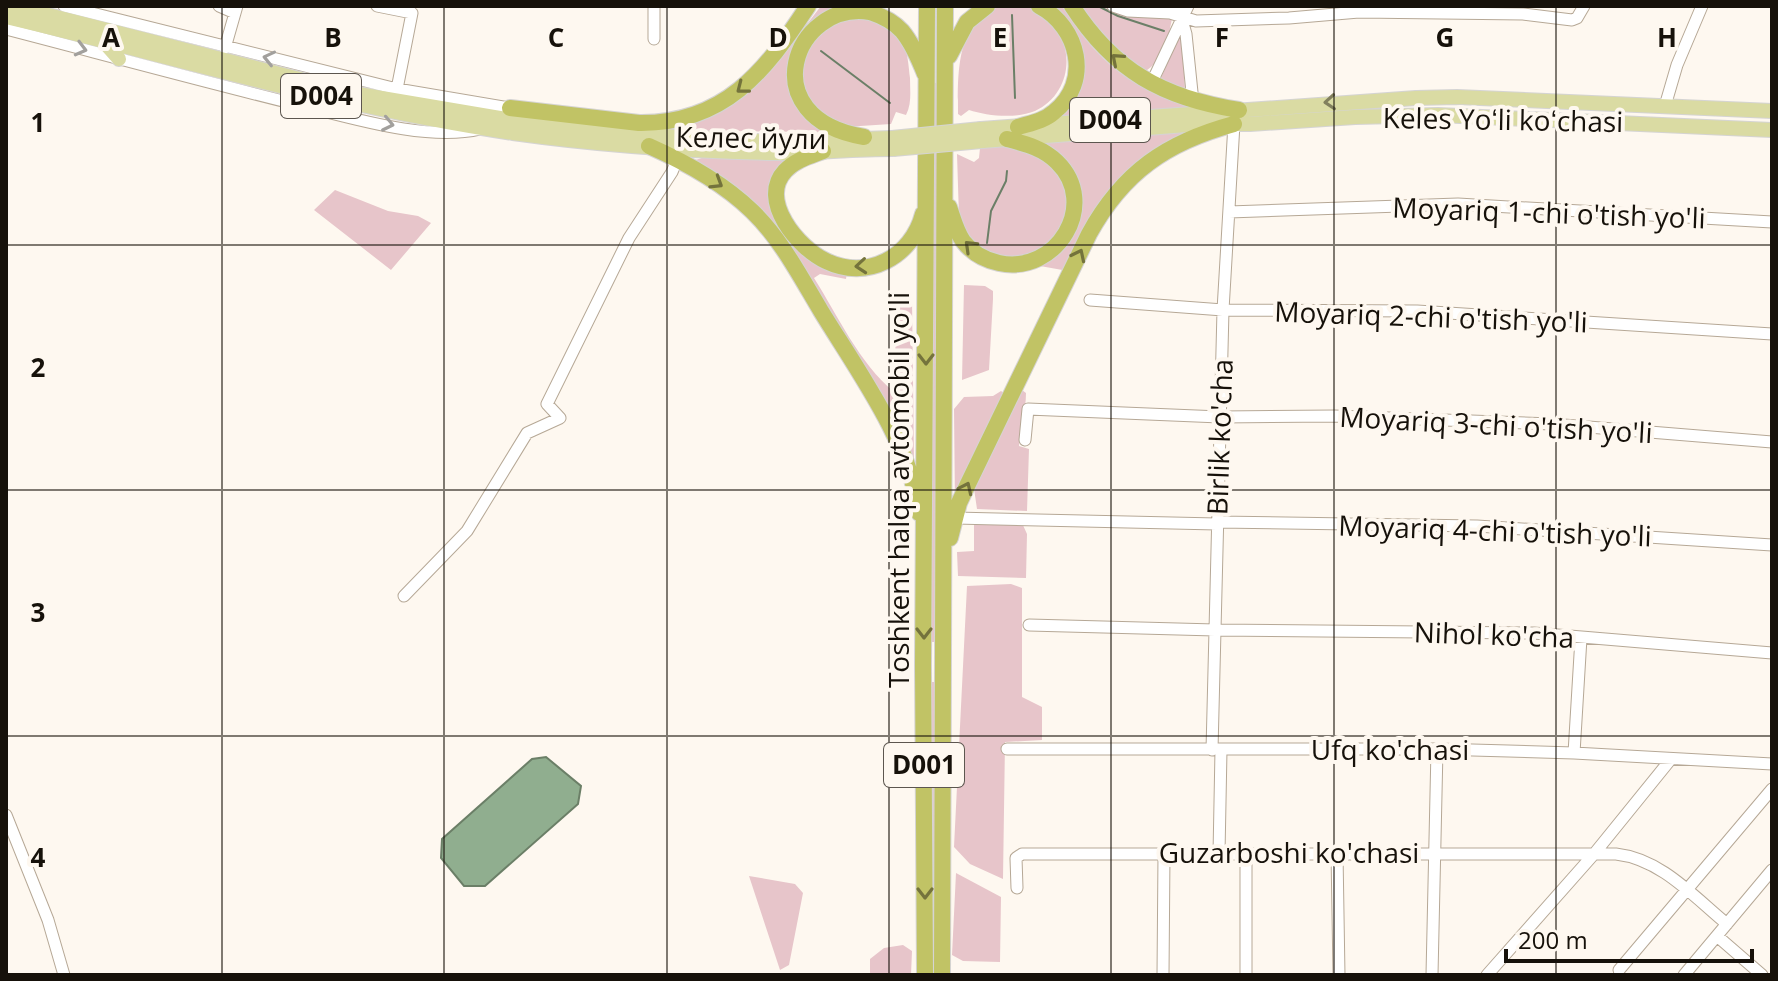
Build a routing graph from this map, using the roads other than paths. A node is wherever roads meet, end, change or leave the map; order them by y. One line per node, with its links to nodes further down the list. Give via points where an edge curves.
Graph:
1 (13, 6): 39 (main road, D004, via 358,94)
2 (64, 6): 25 (street)
3 (219, 6): 18 (street)
4 (377, 6): 30 (street, via 412,13)
5 (654, 6): 23 (street)
6 (808, 6): 34 (highway, one-way to 34, via 748,84 688,118 639,123)
7 (927, 6): 28 (highway, Toshkent halqa avtomobil yo'li / D001)
8 (945, 6): 27 (highway, Toshkent halqa avtomobil yo'li / D001)
9 (987, 6): 27 (highway, via 961,30)
10 (1039, 6): 43 (highway, via 1068,30 1075,49 1075,78 1057,110)
11 (1072, 6): 29 (highway, one-way to 11, via 1103,47)
12 (1113, 6): 16 (street, via 1170,13)
13 (1296, 6): 21 (street)
14 (1584, 6): 19 (street, via 1575,20)
15 (1702, 6): 33 (street)
16 (1182, 9): 21 (street, via 1196,21); 29 (street); 32 (street)
17 (1402, 9): 19 (street); 21 (street)
18 (236, 10): 25 (street)
19 (1525, 10)
20 (6, 17): 24 (main road, D004)
21 (1289, 18)
22 (6, 29): 26 (street, one-way to 26)
23 (654, 39)
24 (102, 40): 26 (main road); 41 (main road, D004, via 239,78)
25 (225, 48): 30 (street, one-way to 25)
26 (119, 59): 41 (street, one-way to 41, via 435,134)
27 (945, 77): 49 (highway, Toshkent halqa avtomobil yo'li / D001)
28 (927, 79): 44 (highway, via 909,39 883,16 850,10 820,21 796,58 800,95 827,127); 50 (highway, Toshkent halqa avtomobil yo'li / D001)
29 (1151, 84): 32 (highway)
30 (397, 89): 34 (street)
31 (1543, 101): 33 (main road, Keles Yoʻli koʻchasi); 36 (main road, via 1445,105 1437,108); 37 (main road, Keles Yoʻli koʻchasi, one-way to 37, via 1416,98)
32 (1193, 102): 37 (highway)
33 (1665, 106): 35 (main road, Keles Yoʻli koʻchasi); 38 (main road, via 1644,116 1566,114)
34 (510, 108): 39 (main road)
35 (1772, 112): 40 (main road, via 1691,115)
36 (1438, 115): 37 (main road, Keles Yoʻli koʻchasi); 38 (main road, Keles Yoʻli koʻchasi)
37 (1236, 117): 43 (main road, D004); 51 (street, Birlik ko'cha); 59 (highway, one-way to 37, via 1089,234 1114,195 1170,147)
38 (1529, 119): 40 (main road, Keles Yoʻli koʻchasi)
39 (530, 123): 45 (main road, D004)
40 (1686, 125): 42 (main road, Keles Yoʻli koʻchasi)
41 (482, 128): 45 (main road, D004)
42 (1772, 128)
43 (1013, 133): 46 (main road, D004, bridge); 49 (highway, one-way to 49, via 1057,162 1067,177 1072,219 1054,250 1017,265 977,255 958,233)
44 (864, 137): 45 (main road, Келес йули / D004); 46 (main road, D004)
45 (643, 142): 47 (main road, Келес йули / D004, via 759,152); 48 (highway)
46 (893, 143): 47 (main road, D004)
47 (823, 151): 50 (highway, one-way to 47, via 916,234 898,255 861,267 823,260 788,225 776,191 790,167)
48 (677, 160): 62 (highway, one-way to 62, via 731,193 780,244 896,442 917,498); 64 (street, via 629,238 547,404 560,418 527,433 467,531)
49 (945, 194): 63 (highway, Toshkent halqa avtomobil yo'li / D001)
50 (927, 197): 62 (highway, Toshkent halqa avtomobil yo'li / D001, one-way to 62)
51 (1229, 212): 52 (street, Moyariq 1-chi o'tish yo'li, via 1458,204); 54 (street, Birlik ko'cha)
52 (1772, 222)
53 (1090, 300): 54 (street, Moyariq 2-chi o'tish yo'li)
54 (1223, 310): 55 (street, Moyariq 2-chi o'tish yo'li, via 1417,311); 56 (street, Birlik ko'cha)
55 (1772, 334)
56 (1220, 417): 57 (street, Moyariq 3-chi o'tish yo'li, via 1028,409); 58 (street, Moyariq 3-chi o'tish yo'li, via 1552,424); 60 (street, Birlik ko'cha)
57 (1025, 440)
58 (1772, 442)
59 (955, 518): 60 (street, Moyariq 4-chi o'tish yo'li); 63 (highway)
60 (1217, 523): 61 (street, Moyariq 4-chi o'tish yo'li, via 1477,526); 66 (street, Birlik ko'cha)
61 (1772, 545)
62 (924, 555): 69 (highway, Toshkent halqa avtomobil yo'li / D001, one-way to 69)
63 (944, 563): 70 (highway, Toshkent halqa avtomobil yo'li / D001)
64 (404, 596)
65 (1029, 625): 66 (street, Nihol ko'cha)
66 (1215, 630): 67 (street, Nihol ko'cha); 73 (street, Birlik ko'cha)
67 (1581, 638): 68 (street, Nihol ko'cha); 74 (street)
68 (1772, 653)
69 (923, 666): 70 (highway); 92 (highway, Toshkent halqa avtomobil yo'li / D001, one-way to 92)
70 (943, 666): 93 (highway, Toshkent halqa avtomobil yo'li / D001)
71 (1007, 749): 73 (street, Ufq ko'chasi)
72 (1437, 749): 73 (street, Ufq ko'chasi); 74 (street, Ufq ko'chasi); 79 (street)
73 (1216, 750): 83 (street, Birlik ko'cha)
74 (1574, 753): 75 (street, Ufq ko'chasi)
75 (1671, 759): 76 (street, Ufq ko'chasi); 84 (street)
76 (1772, 764)
77 (1772, 789): 87 (street)
78 (6, 815): 91 (street)
79 (1433, 852): 81 (street, Guzarboshi ko'chasi); 84 (street, Guzarboshi ko'chasi); 97 (street)
80 (1246, 853): 81 (street, Guzarboshi ko'chasi); 83 (street, Guzarboshi ko'chasi); 95 (street)
81 (1337, 853): 96 (street)
82 (1164, 854): 83 (street, Guzarboshi ko'chasi); 86 (street, Guzarboshi ko'chasi, via 1022,854 1016,858); 94 (street)
83 (1219, 854)
84 (1594, 854): 87 (street, Guzarboshi ko'chasi, via 1646,860); 98 (street)
85 (1772, 870): 88 (street)
86 (1017, 888)
87 (1686, 891): 88 (street, Guzarboshi ko'chasi); 90 (street)
88 (1727, 924): 89 (street)
89 (1717, 936): 99 (street); 100 (street)
90 (1619, 970)
91 (64, 975)
92 (925, 975)
93 (942, 975)
94 (1163, 975)
95 (1246, 975)
96 (1339, 975)
97 (1432, 975)
98 (1487, 975)
99 (1684, 975)
100 (1762, 975)

